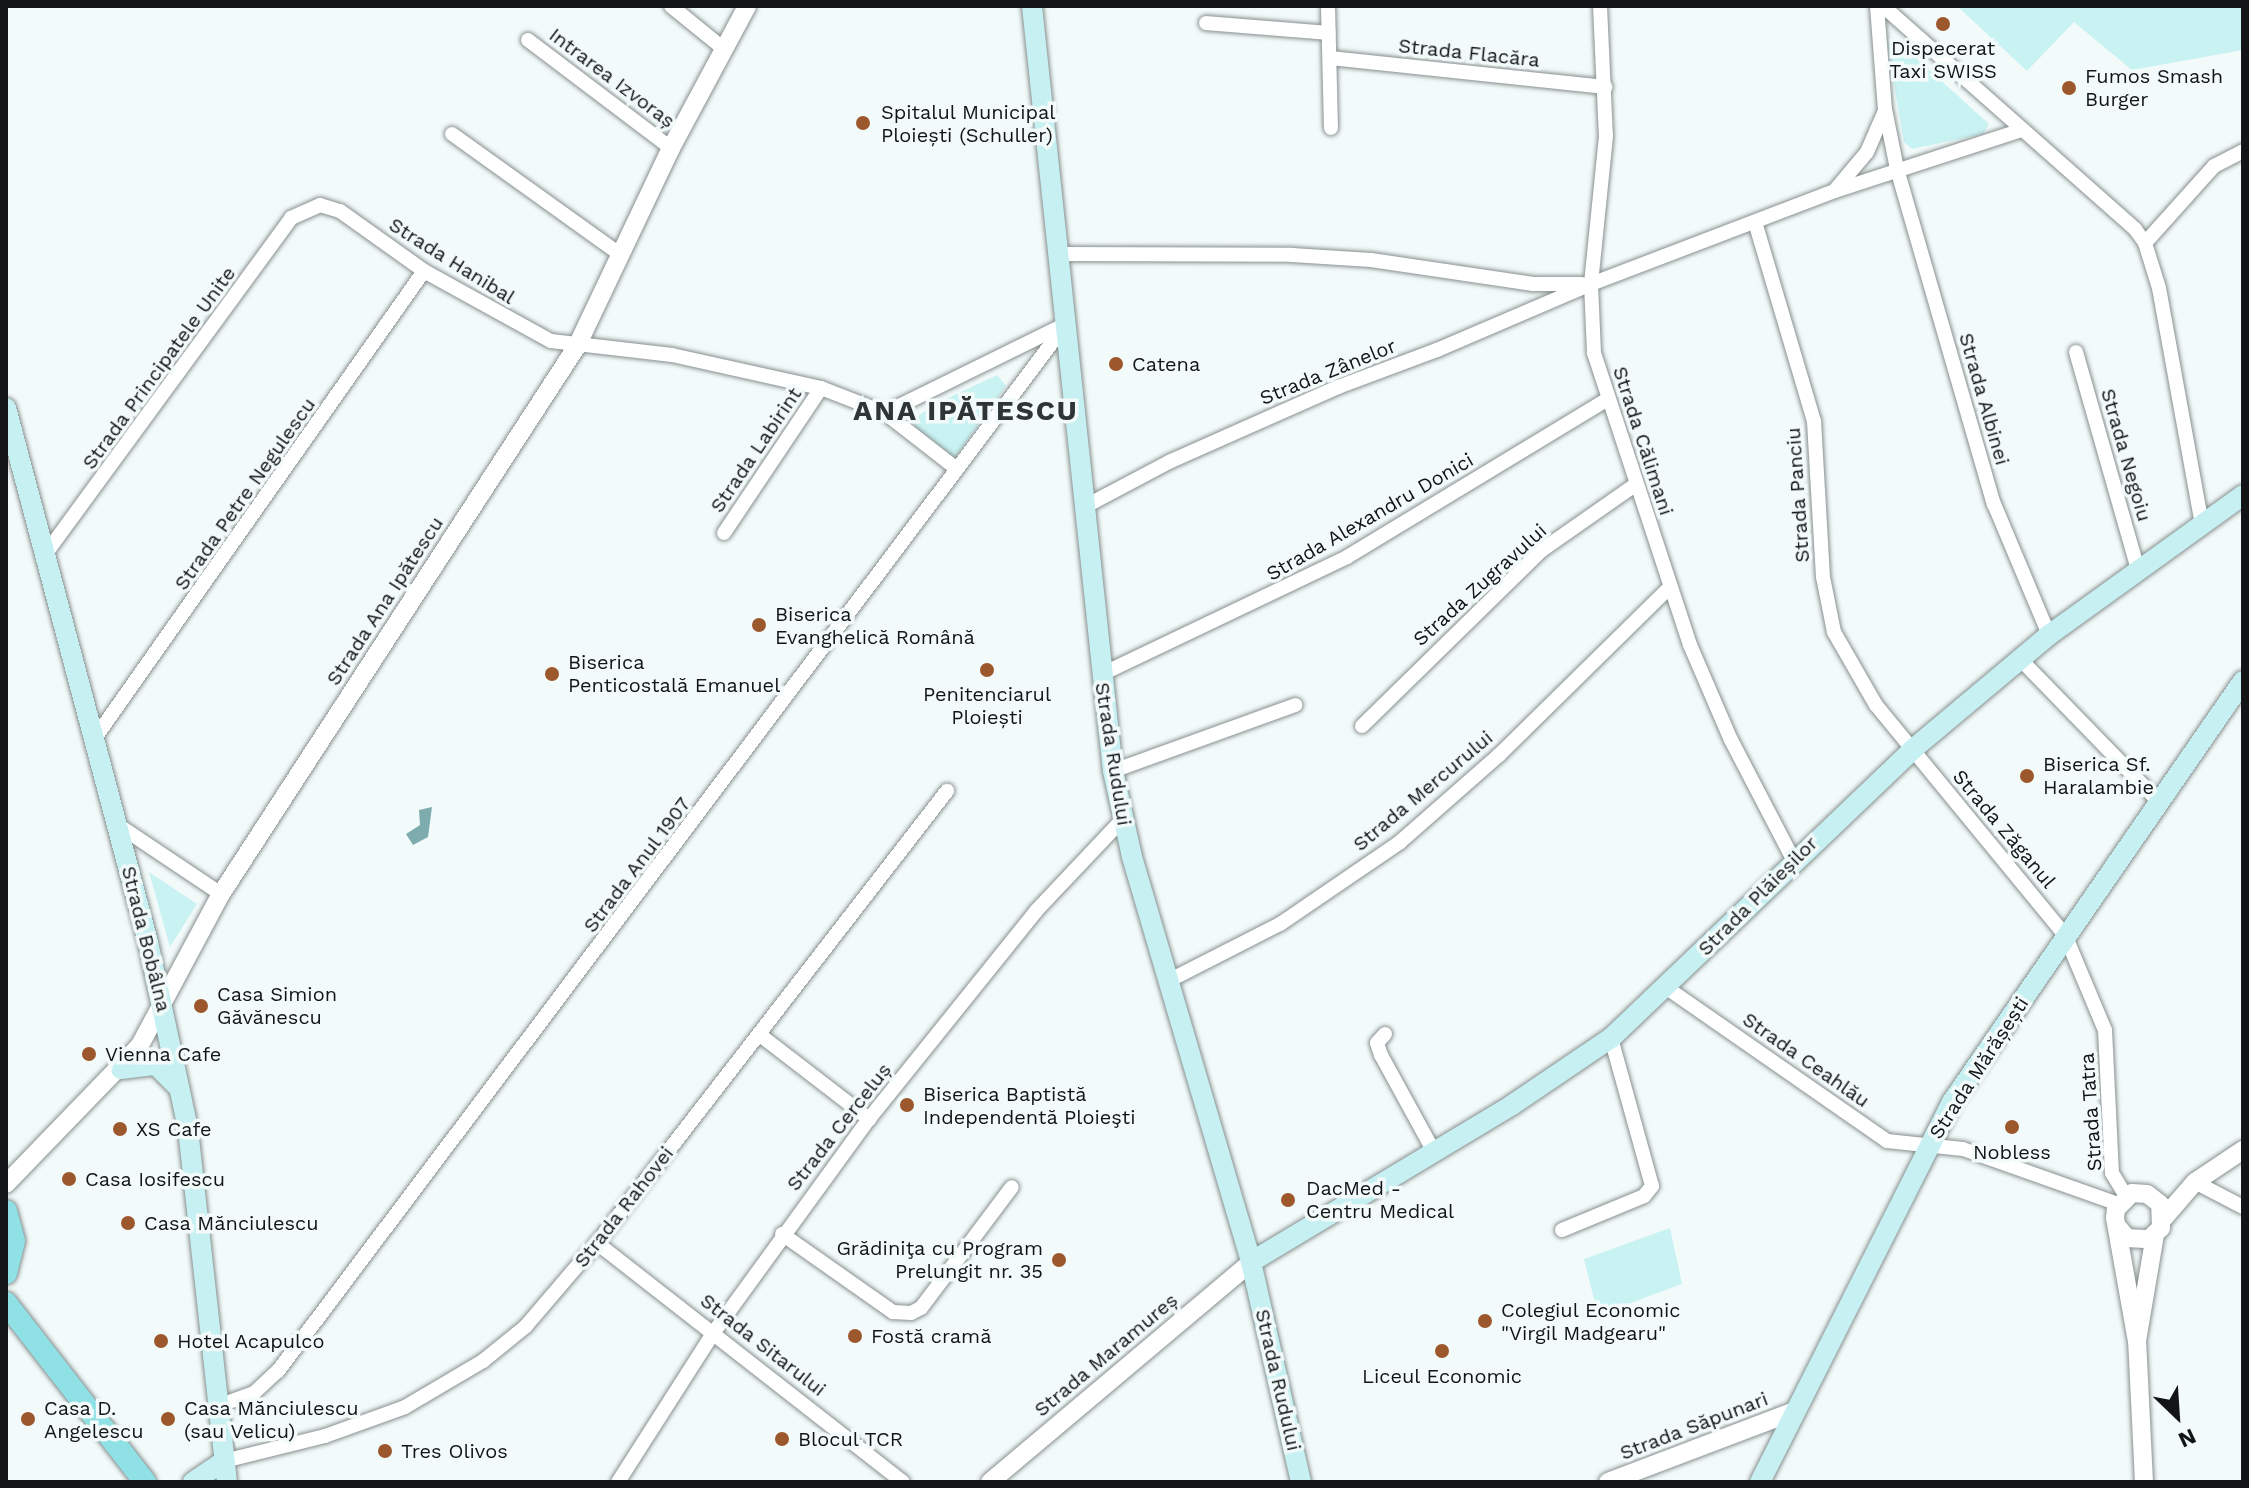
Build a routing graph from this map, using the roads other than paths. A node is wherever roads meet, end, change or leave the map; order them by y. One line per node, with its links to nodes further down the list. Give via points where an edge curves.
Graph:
1 (671, 6): 10 (street)
2 (747, 6): 10 (street, Strada Ana Ipătescu)
3 (1032, 6): 25 (main road, Strada Rudului)
4 (1328, 6): 8 (street)
5 (1600, 6): 12 (street, Strada Călimani)
6 (1880, 6): 13 (street, Strada Albinei); 15 (street)
7 (1206, 23): 8 (street)
8 (1329, 33): 11 (street)
9 (528, 40): 17 (street, Intrarea Izvoraș)
10 (724, 49): 17 (street, Strada Ana Ipătescu)
11 (1330, 58): 12 (street, Strada Flacăra); 14 (street)
12 (1605, 87): 27 (street, Strada Călimani, via 1604,175)
13 (1885, 109): 19 (street, Strada Albinei); 20 (street, via 1867,152)
14 (1331, 128)
15 (2022, 130): 19 (street); 23 (street)
16 (452, 134): 24 (street)
17 (671, 148): 24 (street, Strada Ana Ipătescu)
18 (2243, 151): 23 (street, via 2207,173)
19 (1897, 169): 20 (street); 44 (street, Strada Albinei, via 1994,504)
20 (1835, 191): 22 (street)
21 (310, 207): 26 (street, Strada Hanibal, via 340,211); 41 (street, Strada Principatele Unite, via 291,218)
22 (1755, 222): 27 (street); 51 (street, Strada Panciu, via 1814,421 1823,577 1834,632 1869,695)
23 (2145, 243): 39 (street, via 2159,288)
24 (618, 253): 29 (street, Strada Ana Ipătescu)
25 (1059, 254): 27 (street, via 1292,255 1371,260 1523,283); 28 (main road, Strada Rudului)
26 (424, 271): 29 (street, Strada Hanibal, via 522,328); 50 (street, Strada Petre Negulescu)
27 (1591, 284): 32 (street, Strada Călimani, via 1594,353); 38 (street, Strada Zânelor, via 1338,387 1171,461)
28 (1067, 323): 34 (street); 35 (street, Strada Anul 1907); 38 (main road, Strada Rudului)
29 (577, 346): 31 (street, Strada Hanibal, via 657,352 763,371); 58 (street, Strada Ana Ipătescu)
30 (2076, 352): 42 (street, Strada Negoiu)
31 (821, 388): 34 (street, Strada Hanibal); 40 (street, Strada Labirint)
32 (1608, 399): 36 (street, Strada Călimani); 46 (street, Strada Alexandru Donici, via 1347,557)
33 (6, 408): 41 (main road, Strada Bobâlna)
34 (885, 413): 35 (street, Strada Hanibal)
35 (957, 469): 89 (street, Strada Anul 1907, via 278,1371 254,1393)
36 (1635, 485): 43 (street, Strada Călimani); 49 (street, Strada Zugravului, via 1542,550)
37 (2243, 495): 39 (main road, Strada Plăieșilor)
38 (1084, 507): 46 (main road, Strada Rudului)
39 (2202, 524): 42 (main road, Strada Plăieșilor)
40 (724, 533)
41 (44, 556): 50 (main road, Strada Bobâlna)
42 (2138, 569): 44 (main road, Strada Plăieșilor)
43 (1670, 587): 57 (street, Strada Călimani, via 1731,740); 60 (street, Strada Mercurului, via 1499,755 1400,842 1280,924)
44 (2049, 635): 45 (main road, Strada Plăieșilor)
45 (2020, 659): 51 (main road, Strada Plăieșilor); 54 (street)
46 (1100, 675): 52 (main road, Strada Rudului)
47 (2243, 681): 54 (main road, Strada Mărășești)
48 (1295, 705): 52 (street)
49 (1362, 726)
50 (95, 738): 56 (main road, Strada Bobâlna)
51 (1912, 750): 57 (main road, Strada Plăieșilor); 59 (street, Strada Zăganul)
52 (1113, 771): 55 (main road, Strada Rudului)
53 (947, 791): 64 (street, Strada Rahovei)
54 (2158, 801): 59 (main road, Strada Mărășești)
55 (1122, 820): 60 (main road, Strada Rudului); 68 (street, Strada Cerceluș, via 1036,911)
56 (118, 825): 58 (street); 62 (main road, Strada Bobâlna)
57 (1793, 859): 61 (main road, Strada Plăieșilor)
58 (221, 894): 62 (street, Strada Ana Ipătescu)
59 (2065, 935): 69 (main road, Strada Mărășești); 76 (street, Strada Tatra, via 2105,1030 2112,1173)
60 (1168, 981): 84 (main road, Strada Rudului)
61 (1667, 988): 65 (main road, Strada Plăieșilor); 69 (street, Strada Ceahlău, via 1887,1141 1913,1148)
62 (162, 1005): 66 (street, Strada Ana Ipătescu); 67 (main road, Strada Bobâlna)
63 (1385, 1034): 71 (street, via 1378,1048)
64 (760, 1035): 68 (street); 83 (street, Strada Rahovei)
65 (1611, 1038): 71 (main road, Strada Plăieșilor); 81 (street, via 1653,1173 1652,1186 1644,1196)
66 (121, 1069): 67 (main road, via 156,1065); 73 (street, Strada Ana Ipătescu)
67 (180, 1089): 89 (main road, Strada Bobâlna, via 198,1191)
68 (869, 1119): 82 (street, Strada Cerceluș)
69 (1929, 1145): 76 (street, Strada Ceahlău, via 1963,1149); 90 (main road, Strada Mărășești)
70 (2243, 1150): 72 (street)
71 (1434, 1152): 84 (main road, Strada Plăieșilor)
72 (2195, 1182): 75 (street); 77 (street); 80 (street)
73 (6, 1184)
74 (1012, 1187): 82 (street, via 921,1308 911,1313 893,1312)
75 (2147, 1194): 76 (street); 80 (street, via 2160,1204)
76 (2122, 1200): 79 (street)
77 (2243, 1207)
78 (6, 1211): 85 (main road, via 14,1241)
79 (2117, 1226): 80 (street, via 2134,1240); 88 (street)
80 (2159, 1227): 88 (street)
81 (1562, 1230)
82 (782, 1234): 87 (street, Strada Cerceluș)
83 (597, 1243): 87 (street, Strada Sitarului); 91 (street, Strada Rahovei, via 526,1326 445,1385 361,1424)
84 (1251, 1262): 97 (street, Strada Maramureș); 98 (main road, Strada Rudului)
85 (6, 1273)
86 (6, 1303): 92 (main road)
87 (714, 1332): 95 (street, Strada Cerceluș); 96 (street, Strada Sitarului)
88 (2137, 1341): 101 (street)
89 (218, 1406): 91 (main road, Strada Bobâlna)
90 (1795, 1411): 99 (street, Strada Săpunari); 100 (main road, Strada Mărășești)
91 (224, 1461): 93 (main road, Strada Rahovei); 94 (main road, Strada Bobâlna)
92 (145, 1482)
93 (193, 1482)
94 (227, 1482)
95 (618, 1482)
96 (903, 1482)
97 (990, 1482)
98 (1301, 1482)
99 (1608, 1482)
100 (1760, 1482)
101 (2144, 1482)

